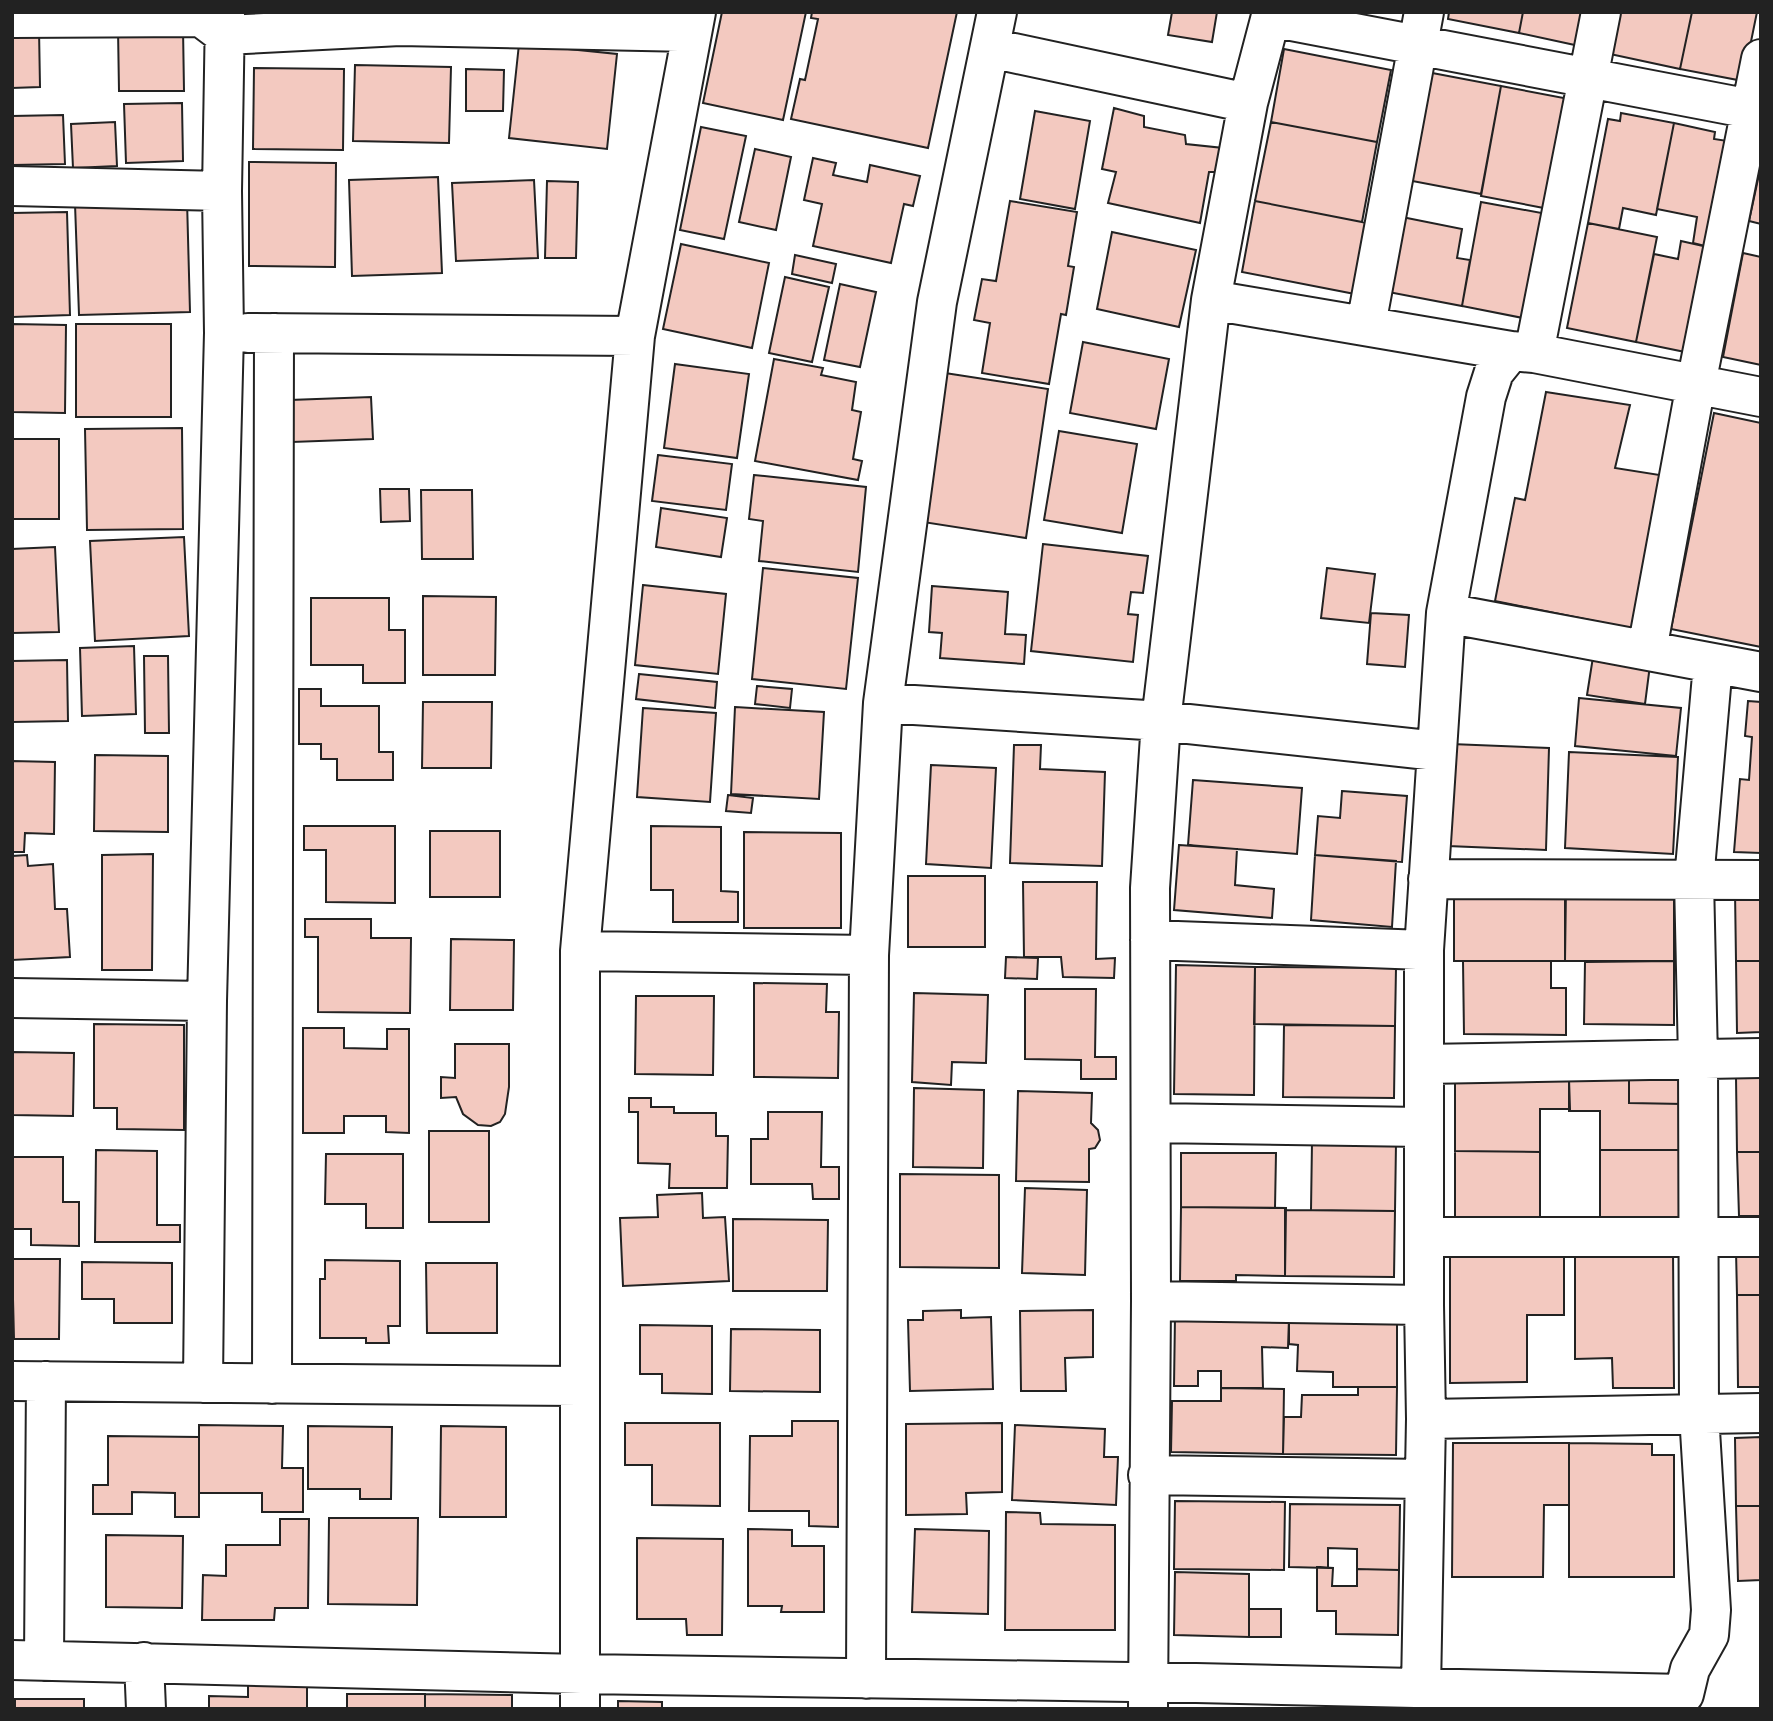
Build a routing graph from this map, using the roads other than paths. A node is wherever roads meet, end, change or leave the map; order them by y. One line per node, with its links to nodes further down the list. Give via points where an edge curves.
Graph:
1 (1601, 12): 10 (street)
2 (1271, 15): 7 (street); 11 (street)
3 (12, 18): 6 (street, via 201,17)
4 (401, 19): 5 (street); 6 (street)
5 (693, 22): 19 (street)
6 (225, 24): 14 (street)
7 (1420, 29): 10 (street); 16 (street)
8 (993, 30): 11 (street); 27 (street, via 937,302)
9 (1761, 59): 12 (street)
10 (1588, 78): 12 (street); 20 (street)
11 (1248, 103): 15 (street)
12 (1756, 110): 21 (street)
13 (12, 186): 14 (street)
14 (222, 191): 17 (street)
15 (1211, 300): 16 (street); 28 (street)
16 (1366, 325): 20 (street)
17 (224, 333): 18 (street); 38 (street)
18 (274, 333): 19 (street); 51 (street)
19 (635, 336): 35 (street)
20 (1522, 352): 21 (street); 23 (street, via 1494,372 1486,397)
21 (1696, 384): 22 (street); 24 (street)
22 (1761, 397)
23 (1446, 613): 24 (street); 29 (street)
24 (1647, 650): 25 (street)
25 (1713, 664): 26 (street); 31 (street)
26 (1761, 672)
27 (883, 703): 28 (street); 36 (street)
28 (1161, 721): 29 (street); 33 (street)
29 (1437, 751): 30 (street)
30 (1428, 879): 31 (street); 34 (street)
31 (1694, 880): 32 (street); 40 (street)
32 (1761, 880)
33 (1150, 940): 34 (street); 42 (street)
34 (1424, 950): 41 (street)
35 (580, 951): 36 (street); 52 (street)
36 (869, 955): 60 (street)
37 (12, 998): 38 (street)
38 (207, 1001): 50 (street)
39 (1761, 1058): 40 (street)
40 (1698, 1059): 41 (street); 46 (street)
41 (1424, 1064): 43 (street)
42 (1151, 1123): 43 (street); 47 (street)
43 (1423, 1127): 44 (street)
44 (1425, 1237): 46 (street); 48 (street)
45 (1761, 1237): 46 (street)
46 (1699, 1238): 54 (street)
47 (1151, 1301): 48 (street); 56 (street)
48 (1424, 1305): 55 (street)
49 (29, 1381): 50 (street); 58 (street)
50 (203, 1382): 51 (street)
51 (272, 1384): 52 (street)
52 (579, 1386): 62 (street)
53 (1761, 1413): 54 (street)
54 (1699, 1414): 55 (street); 61 (street, via 1711,1610 1709,1635 1690,1670 1684,1694)
55 (1426, 1419): 57 (street)
56 (1148, 1475): 57 (street); 63 (street)
57 (1424, 1479): 61 (street)
58 (28, 1660): 59 (street)
59 (144, 1662): 62 (street); 65 (street)
60 (866, 1679): 62 (street); 63 (street)
61 (1421, 1689): 64 (street)
62 (580, 1691)
63 (1148, 1695): 64 (street)
64 (1196, 1696)
65 (146, 1709)

